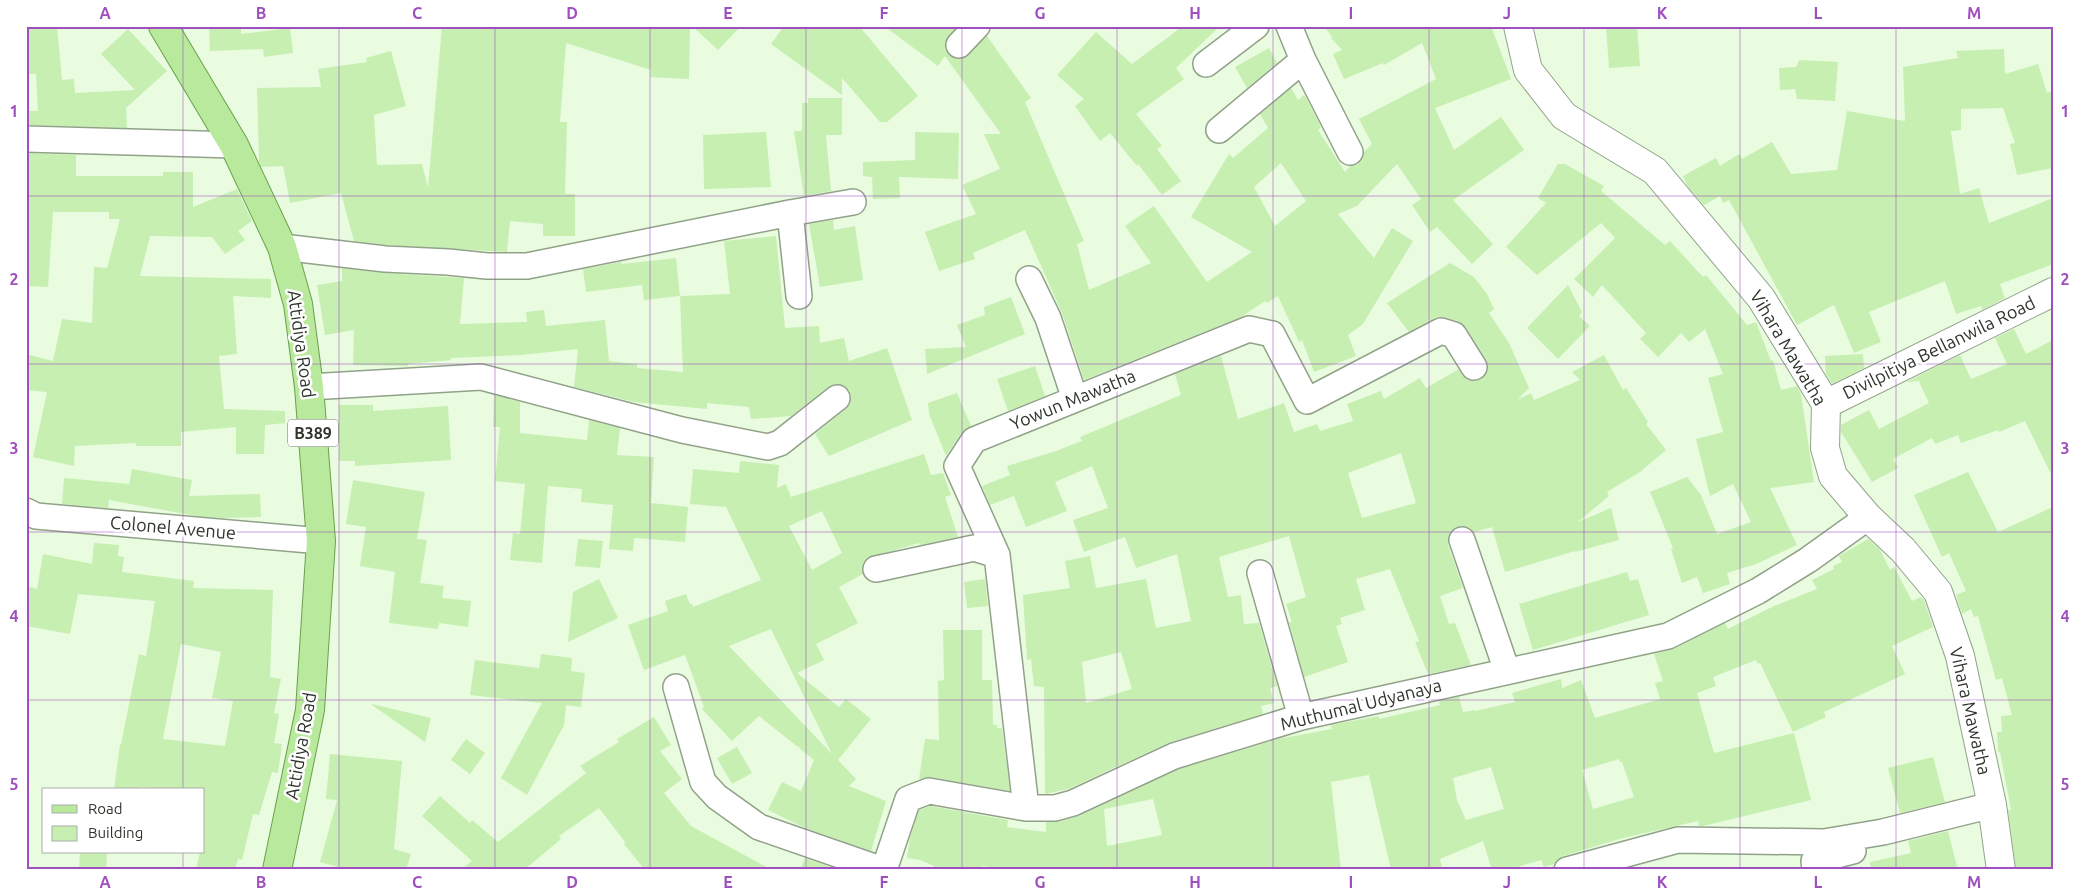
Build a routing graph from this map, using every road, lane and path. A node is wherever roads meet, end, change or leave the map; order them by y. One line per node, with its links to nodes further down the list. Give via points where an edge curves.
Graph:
1 (162, 26): 11 (main road, Attidiya Road / B389)
2 (977, 26): 6 (street)
3 (1256, 26): 8 (street)
4 (1289, 26): 7 (street)
5 (1518, 26): 23 (street, Vihara Mawatha, via 1528,70 1564,116 1655,171 1761,298)
6 (959, 44)
7 (1303, 60): 9 (street); 12 (street)
8 (1206, 64)
9 (1219, 130)
10 (26, 139): 11 (street)
11 (234, 145): 15 (main road, Attidiya Road / B389)
12 (1350, 152)
13 (853, 202): 14 (street)
14 (790, 212): 15 (street, via 527,266 385,259); 17 (street)
15 (282, 246): 20 (main road, Attidiya Road / B389, via 298,304)
16 (1029, 279): 22 (street, via 1048,318)
17 (799, 296)
18 (2051, 296): 23 (street, Divilpitiya Bellanwila Road)
19 (1474, 367): 22 (street, Yowun Mawatha, via 1454,335 1441,331 1307,400 1272,334 1249,329)
20 (309, 387): 21 (street, via 481,377 682,430 768,447 780,443); 26 (main road, Attidiya Road / B389)
21 (837, 398)
22 (1075, 399): 28 (street, Yowun Mawatha, via 974,440 957,466)
23 (1826, 404): 25 (street, Vihara Mawatha, via 1825,448 1833,476)
24 (26, 512): 26 (street, Colonel Avenue, via 36,516)
25 (1868, 517): 31 (street, Muthumal Udyanaya, via 1758,591 1668,636); 35 (street, Vihara Mawatha, via 1903,550 1938,592 1960,656)
26 (321, 540): 36 (main road, Attidiya Road / B389, via 310,710)
27 (1462, 540): 31 (street)
28 (997, 554): 29 (street, via 974,548); 34 (street, Yowun Mawatha)
29 (876, 569)
30 (1260, 574): 33 (street)
31 (1507, 671): 33 (street, Muthumal Udyanaya)
32 (676, 687): 37 (street, via 703,782 717,797 759,827)
33 (1301, 717): 34 (street, Muthumal Udyanaya, via 1174,756 1073,803 1055,808)
34 (1026, 808): 37 (street, Muthumal Udyanaya, via 929,791 908,799)
35 (1992, 812): 38 (street, via 1824,842 1678,840); 39 (street, via 1814,861); 40 (street, Vihara Mawatha)
36 (277, 870)
37 (884, 870)
38 (1567, 870)
39 (1815, 870)
40 (2001, 870)

